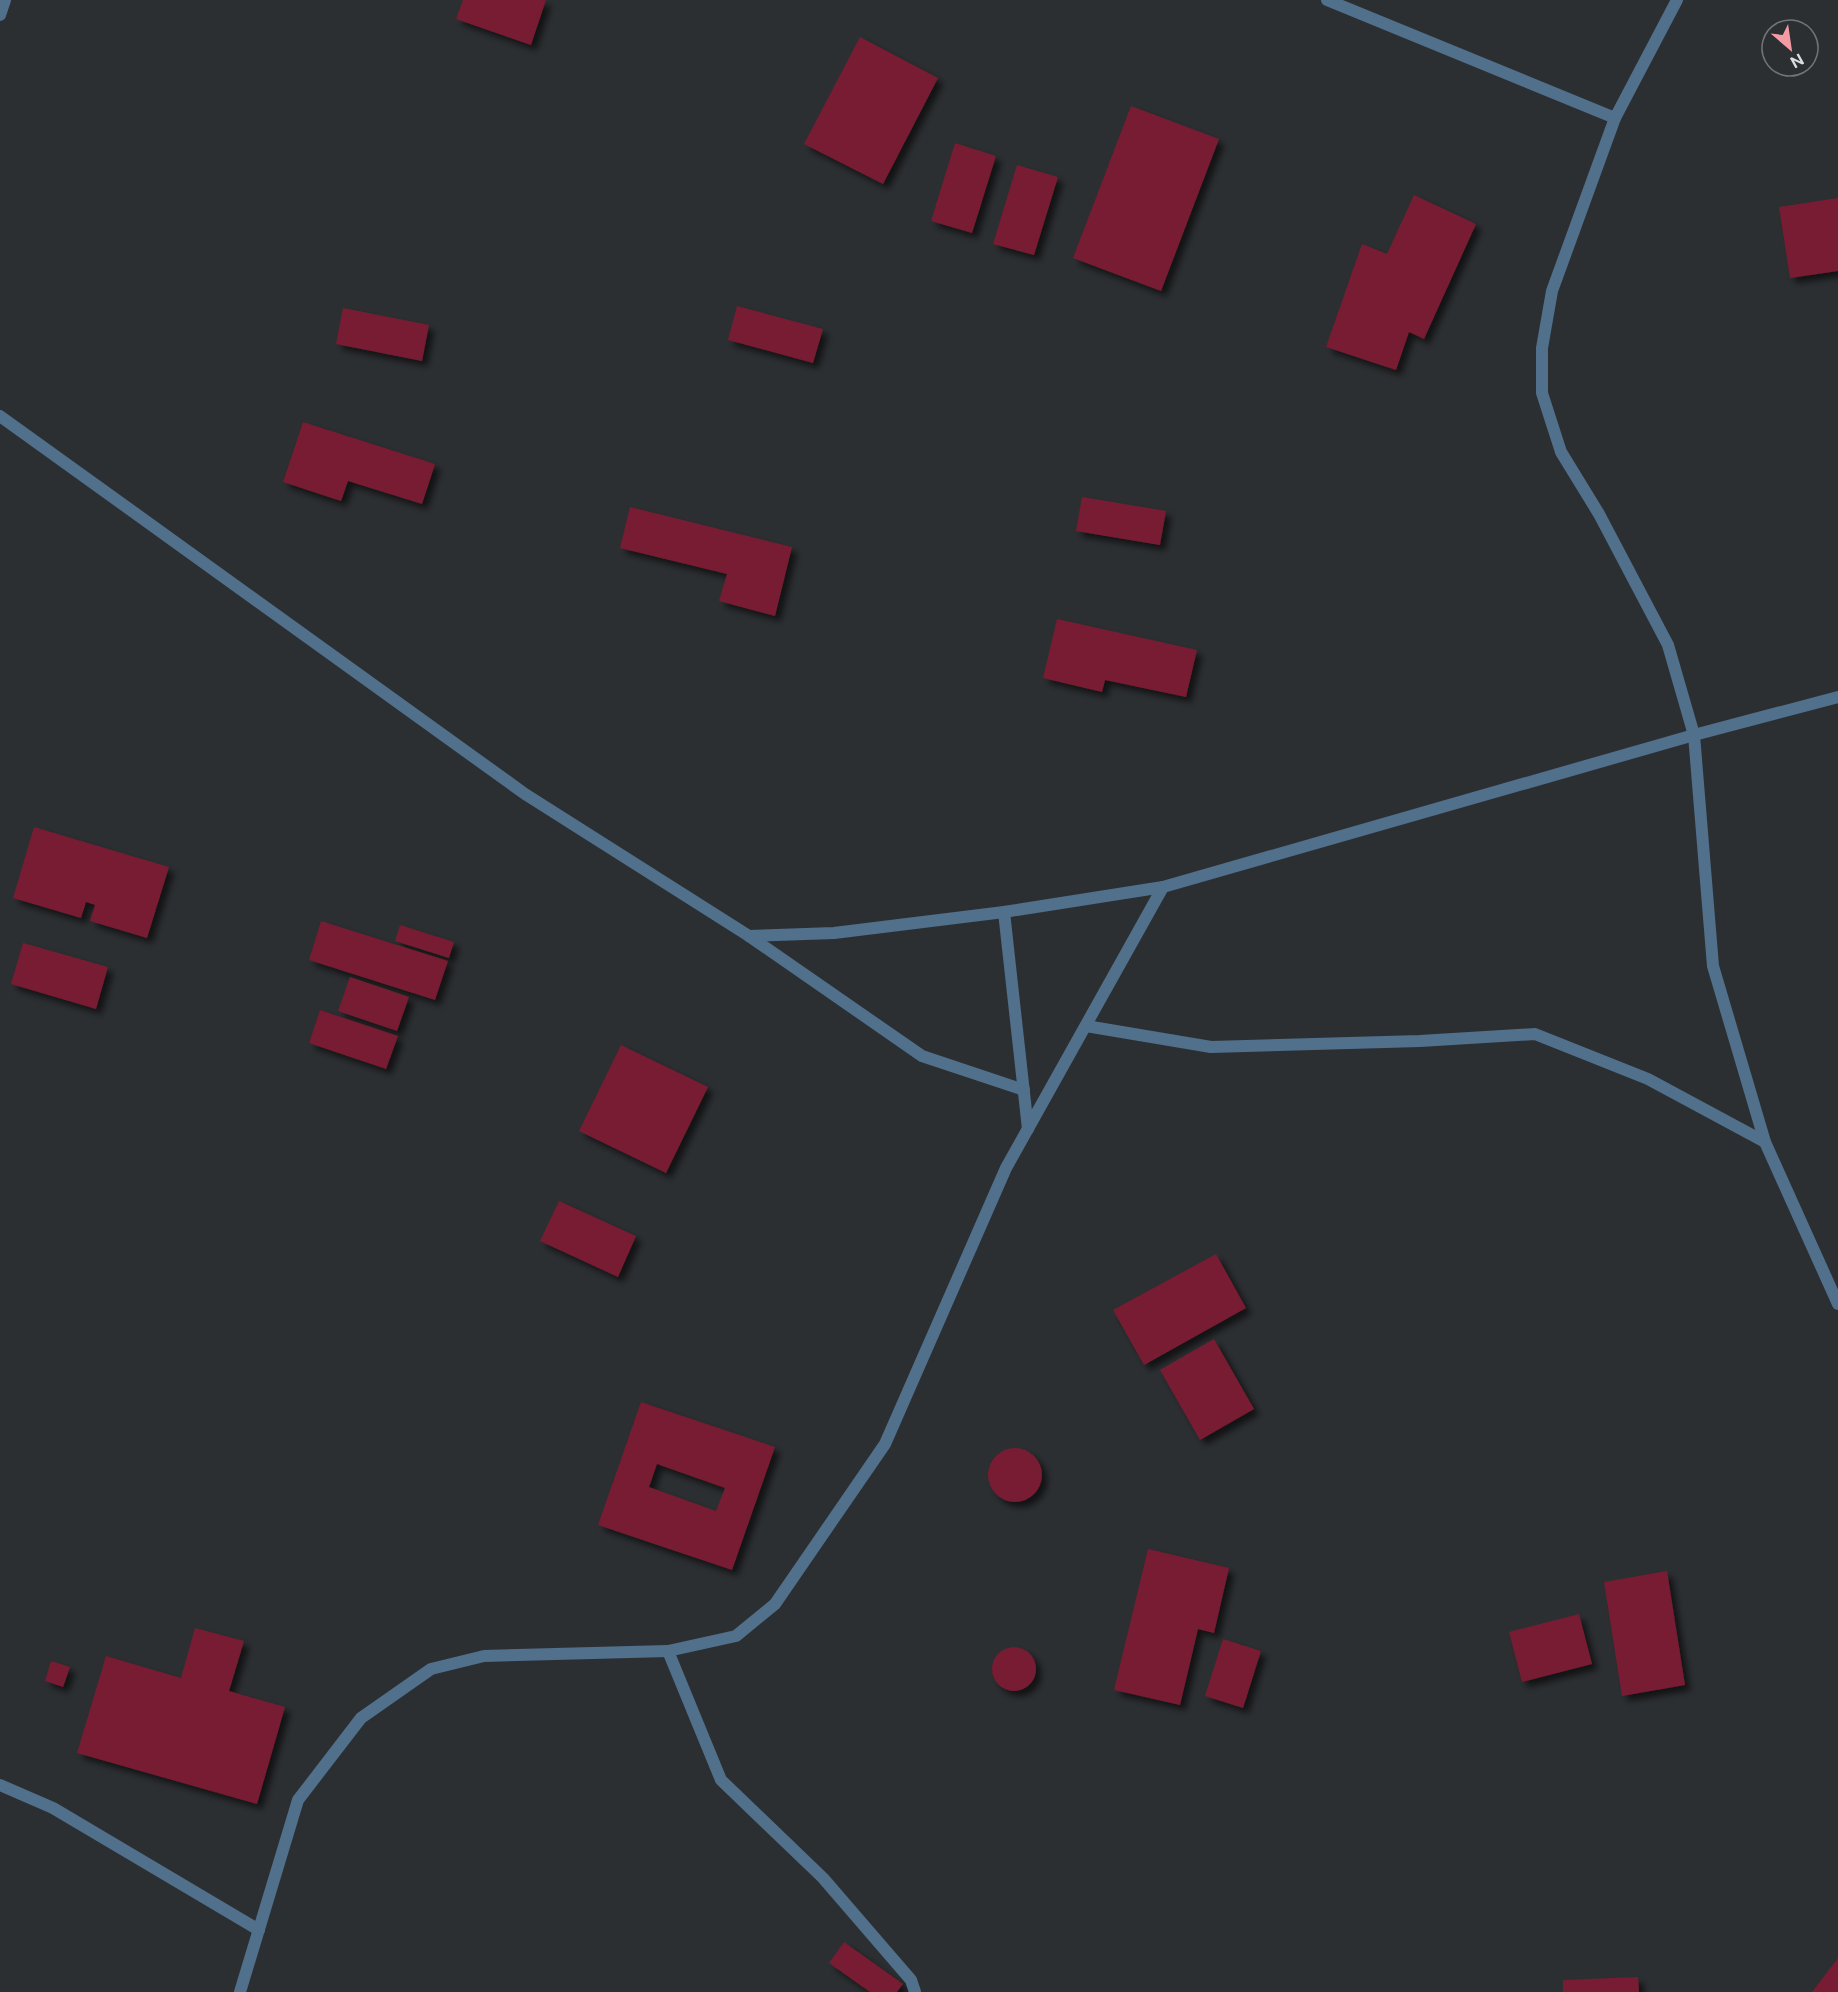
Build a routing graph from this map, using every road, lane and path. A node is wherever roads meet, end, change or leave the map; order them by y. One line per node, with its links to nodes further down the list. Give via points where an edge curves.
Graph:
1 (5, 0): 4 (street)
2 (1328, 0): 5 (street)
3 (1677, 0): 5 (street)
4 (0, 15)
5 (1615, 118): 8 (street, via 1552,291 1542,348 1542,393 1561,452 1599,514 1668,645)
6 (0, 416): 11 (street, via 525,794)
7 (1838, 697): 8 (street)
8 (1694, 735): 9 (street); 15 (street, via 1713,966)
9 (1163, 887): 10 (street); 12 (street)
10 (1004, 912): 11 (street, via 834,933); 13 (street)
11 (749, 936): 13 (street, via 922,1056)
12 (1086, 1026): 14 (street); 15 (street, via 1211,1047 1535,1035 1648,1079)
13 (1024, 1090): 14 (street)
14 (1028, 1129): 17 (street, via 1006,1168 885,1444 775,1604 736,1636)
15 (1765, 1142): 16 (street)
16 (1838, 1304)
17 (668, 1651): 19 (street, via 484,1656 431,1669 361,1718 298,1800); 21 (street, via 721,1780 823,1878 911,1980)
18 (0, 1785): 19 (street, via 53,1808)
19 (259, 1930): 20 (street)
20 (240, 1992)
21 (915, 1992)

